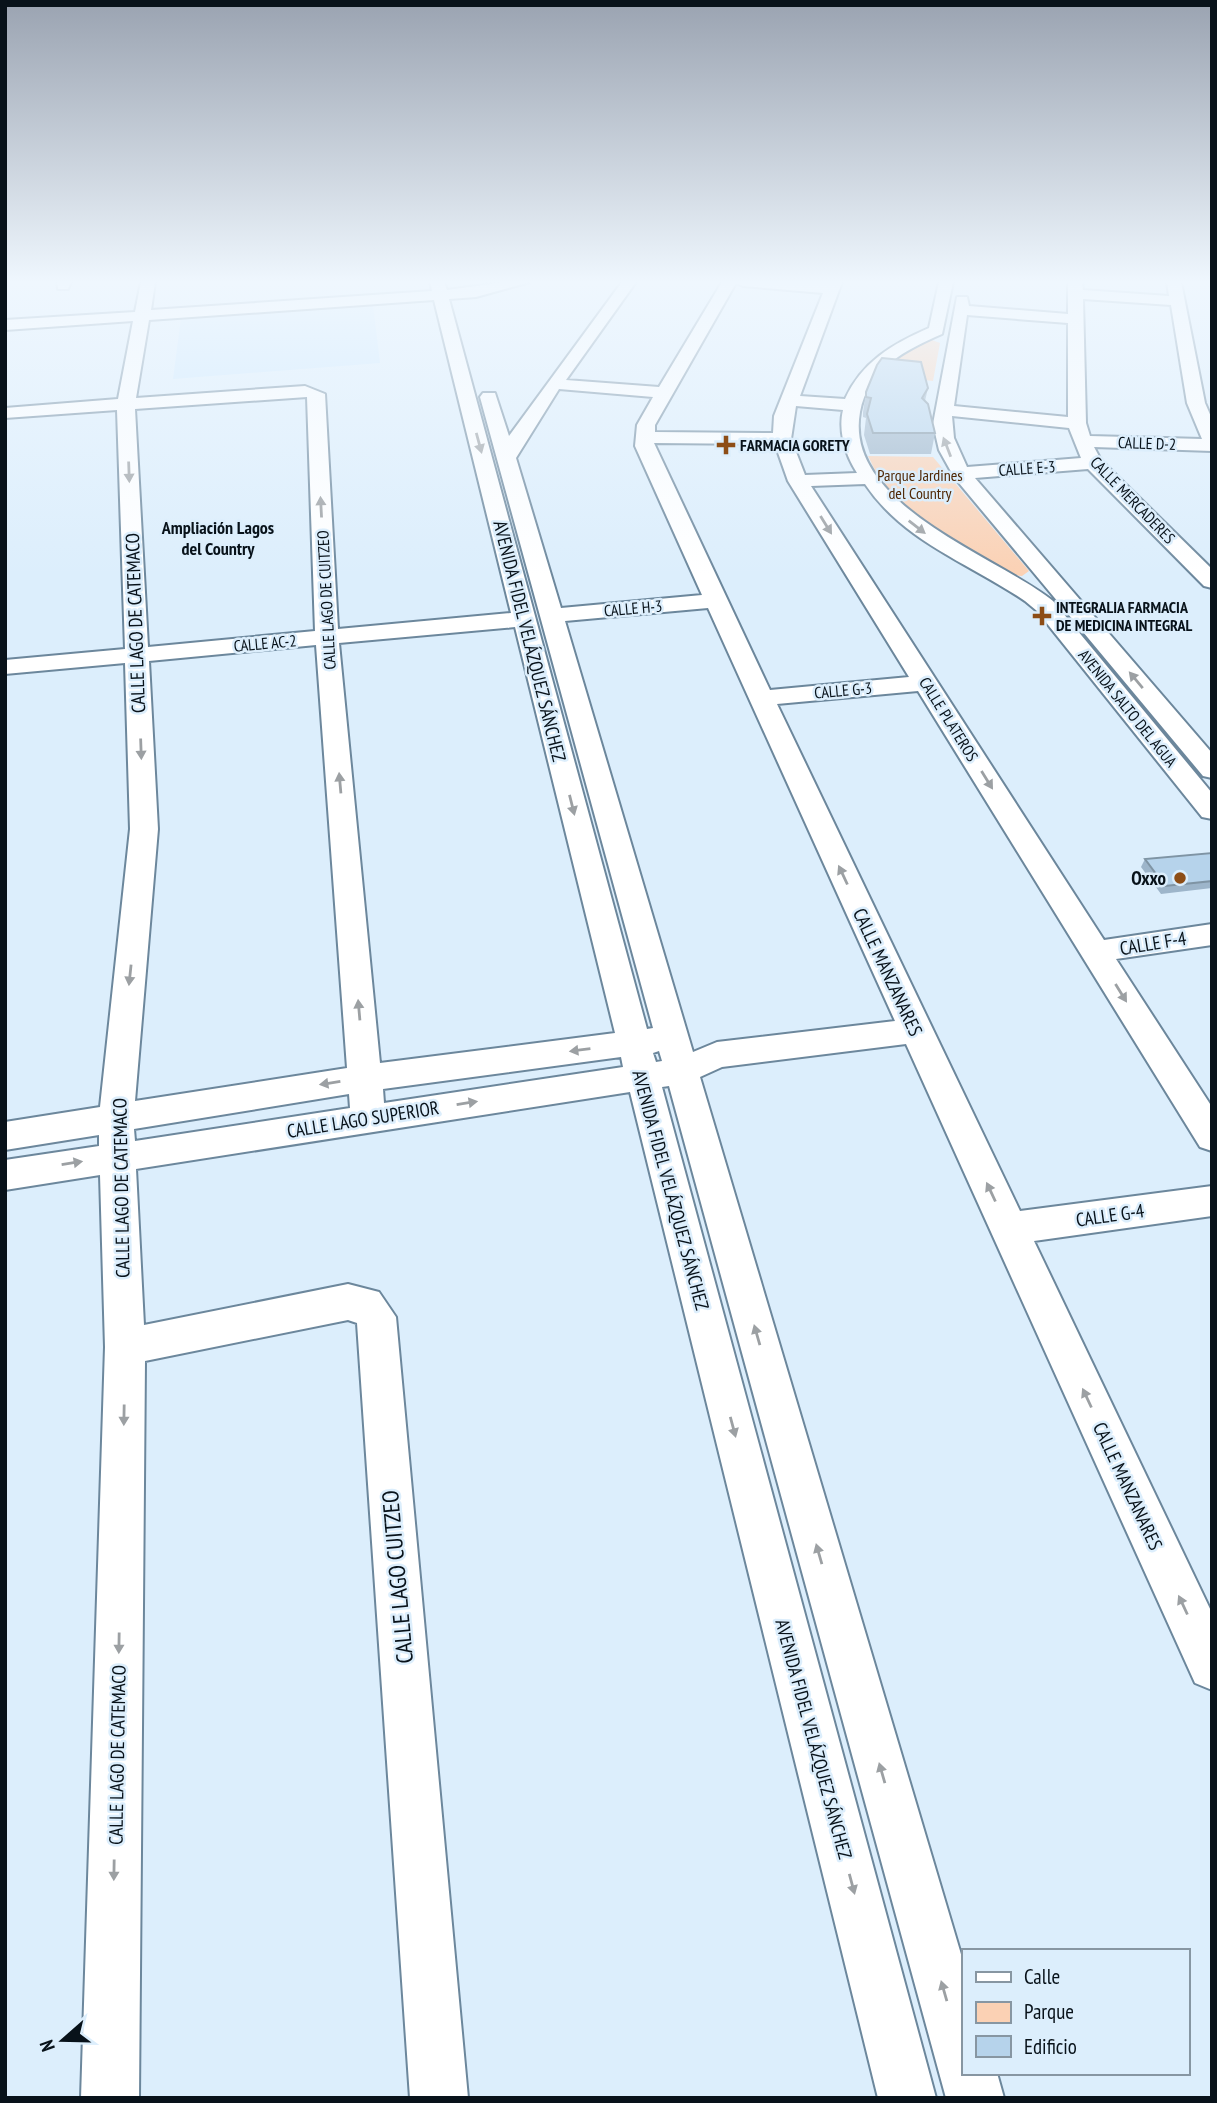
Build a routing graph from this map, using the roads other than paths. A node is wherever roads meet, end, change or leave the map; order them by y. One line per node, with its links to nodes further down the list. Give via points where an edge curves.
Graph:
1 (131, 380): 14 (street, CALLE LAGO DE CATEMACO)
2 (472, 380): 28 (street, AVENIDA FIDEL VELÁZQUEZ SÁNCHEZ, one-way to 28)
3 (480, 380): 22 (street, AVENIDA FIDEL VELÁZQUEZ SÁNCHEZ)
4 (558, 380): 11 (street)
5 (672, 380): 12 (street)
6 (798, 380): 13 (street)
7 (864, 380): 15 (street, AVENIDA SALTO DEL AGUA)
8 (949, 380): 16 (street, AVENIDA SALTO DEL AGUA)
9 (1078, 380): 18 (street, CALLE MERCADERES)
10 (1195, 380): 21 (street, via 1196,403)
11 (555, 384): 12 (street); 22 (street)
12 (664, 393): 19 (street)
13 (790, 400): 15 (street); 20 (street, via 783,416)
14 (126, 404): 17 (street, CALLE LAGO DE CUITZEO); 33 (street, CALLE LAGO DE CUITZEO, one-way to 14, via 316,394 305,391); 34 (street, CALLE LAGO DE CATEMACO, one-way to 34)
15 (852, 405): 25 (street, AVENIDA SALTO DEL AGUA, via 850,436)
16 (944, 410): 18 (street, CALLE D-2); 24 (street, AVENIDA SALTO DEL AGUA, one-way to 16, via 943,440)
17 (5, 414)
18 (1079, 432): 21 (street, CALLE D-2); 23 (street, CALLE MERCADERES)
19 (643, 437): 20 (street); 31 (street, CALLE MANZANARES)
20 (782, 439): 26 (street, CALLE PLATEROS)
21 (1212, 443)
22 (507, 457): 28 (street, AVENIDA FIDEL VELÁZQUEZ SÁNCHEZ)
23 (1093, 463): 24 (street, CALLE E-3); 30 (street, CALLE MERCADERES)
24 (961, 473): 27 (street, AVENIDA SALTO DEL AGUA)
25 (869, 478): 26 (street); 29 (street, AVENIDA SALTO DEL AGUA, one-way to 29, via 915,526)
26 (798, 481): 36 (street, CALLE PLATEROS, one-way to 36)
27 (1038, 564): 29 (street, via 1041,575 1033,580); 38 (street, AVENIDA SALTO DEL AGUA, one-way to 27)
28 (523, 566): 32 (street, AVENIDA FIDEL VELÁZQUEZ SÁNCHEZ)
29 (1003, 578): 39 (street, AVENIDA SALTO DEL AGUA, via 1045,606)
30 (1212, 581)
31 (716, 601): 32 (street, CALLE H-3); 37 (street, CALLE MANZANARES)
32 (537, 617): 33 (street, CALLE AC-2); 42 (street, AVENIDA FIDEL VELÁZQUEZ SÁNCHEZ); 43 (street, AVENIDA FIDEL VELÁZQUEZ SÁNCHEZ, one-way to 43)
33 (327, 637): 34 (street, CALLE AC-2); 48 (street, CALLE LAGO DE CUITZEO, one-way to 33)
34 (137, 655): 35 (street, CALLE AC-2); 49 (street, CALLE LAGO DE CATEMACO, one-way to 49, via 144,829)
35 (5, 667)
36 (926, 683): 37 (street, CALLE G-3); 45 (street, CALLE PLATEROS, one-way to 45)
37 (761, 698): 46 (street, CALLE MANZANARES, one-way to 37)
38 (1165, 715): 39 (street); 40 (street, AVENIDA SALTO DEL AGUA)
39 (1136, 718): 41 (street, AVENIDA SALTO DEL AGUA)
40 (1211, 769)
41 (1212, 811)
42 (639, 926): 43 (street); 47 (street, AVENIDA FIDEL VELÁZQUEZ SÁNCHEZ)
43 (604, 930): 47 (street, AVENIDA FIDEL VELÁZQUEZ SÁNCHEZ)
44 (1212, 934): 45 (street, CALLE F-4)
45 (1095, 952): 52 (street, CALLE PLATEROS, one-way to 52)
46 (916, 1031): 47 (street, CALLE LAGO SUPERIOR, via 717,1055); 56 (street, CALLE MANZANARES, one-way to 46)
47 (657, 1057): 48 (street, CALLE LAGO SUPERIOR, one-way to 48); 50 (street, CALLE LAGO SUPERIOR, one-way to 47); 58 (street, AVENIDA FIDEL VELÁZQUEZ SÁNCHEZ, one-way to 47); 59 (street, AVENIDA FIDEL VELÁZQUEZ SÁNCHEZ)
48 (365, 1078): 49 (street, CALLE LAGO SUPERIOR, one-way to 49); 50 (street, CALLE LAGO DE CUITZEO)
49 (116, 1118): 51 (street, CALLE LAGO SUPERIOR); 53 (street, CALLE LAGO DE CATEMACO)
50 (368, 1118): 53 (street, CALLE LAGO SUPERIOR)
51 (5, 1136)
52 (1212, 1137)
53 (116, 1156): 54 (street, CALLE LAGO SUPERIOR, one-way to 53); 57 (street, CALLE LAGO DE CATEMACO)
54 (5, 1175)
55 (1212, 1201): 56 (street, CALLE G-4)
56 (1008, 1229): 60 (street, CALLE MANZANARES, one-way to 56)
57 (125, 1347): 62 (street, CALLE LAGO DE CATEMACO, one-way to 62); 63 (street, CALLE LAGO CUITZEO, via 348,1302 365,1304 376,1317)
58 (766, 1370): 59 (street); 61 (street, AVENIDA FIDEL VELÁZQUEZ SÁNCHEZ, one-way to 58)
59 (720, 1378): 64 (street, AVENIDA FIDEL VELÁZQUEZ SÁNCHEZ, one-way to 64)
60 (1212, 1667)
61 (962, 2052)
62 (110, 2098)
63 (439, 2098)
64 (907, 2098)

